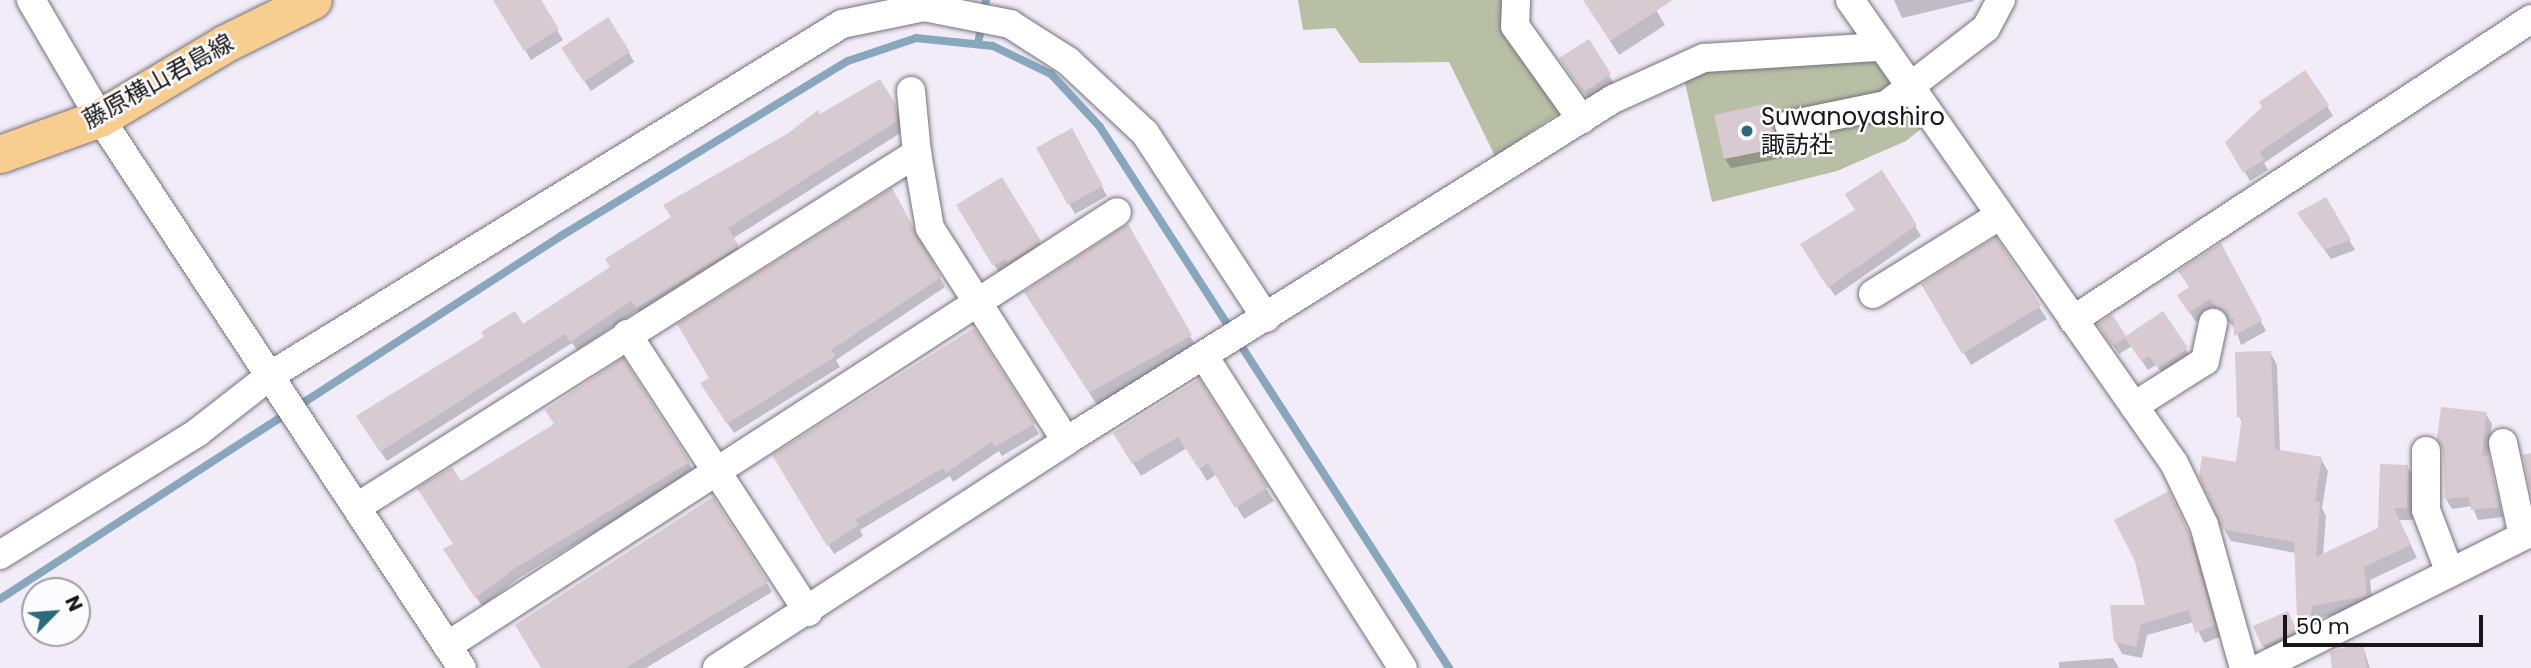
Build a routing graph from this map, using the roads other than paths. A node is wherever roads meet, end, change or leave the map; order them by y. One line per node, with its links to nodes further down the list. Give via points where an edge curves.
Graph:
1 (31, 0): 10 (street)
2 (313, 0): 10 (main road, 藤原横山君島線, via 224,44)
3 (1516, 0): 11 (street, via 1515,26)
4 (1850, 0): 7 (street)
5 (2001, 0): 8 (street, via 1986,28)
6 (2531, 19): 20 (street)
7 (1881, 47): 8 (street); 11 (street, via 1704,58 1613,99)
8 (1908, 88): 12 (street, via 1886,105); 16 (street)
9 (912, 91): 13 (street)
10 (100, 118): 14 (main road, 藤原横山君島線); 24 (street)
11 (1582, 120): 19 (street)
12 (1790, 125)
13 (917, 153): 18 (street, via 930,228); 22 (street)
14 (0, 154)
15 (1117, 212): 18 (street)
16 (1999, 216): 17 (street); 20 (street)
17 (1873, 294)
18 (977, 299): 26 (street); 29 (street)
19 (1266, 318): 23 (street); 24 (street, via 1145,133 1068,61 1010,24 924,7 842,24)
20 (2073, 320): 25 (street)
21 (2213, 323): 25 (street, via 2205,360)
22 (627, 334): 29 (street); 30 (street)
23 (1210, 352): 26 (street); 37 (street)
24 (271, 374): 30 (street); 32 (street, via 198,432)
25 (2134, 406): 38 (street, via 2174,463 2204,525)
26 (1066, 441): 34 (street)
27 (2502, 443): 31 (street)
28 (2426, 451): 33 (street, via 2426,510)
29 (715, 469): 34 (street); 35 (street)
30 (357, 507): 35 (street)
31 (2527, 534): 33 (street)
32 (0, 555)
33 (2450, 573): 39 (street)
34 (808, 612): 36 (street)
35 (455, 657)
36 (717, 668)
37 (1404, 668)
38 (2244, 668)
39 (2260, 668)

